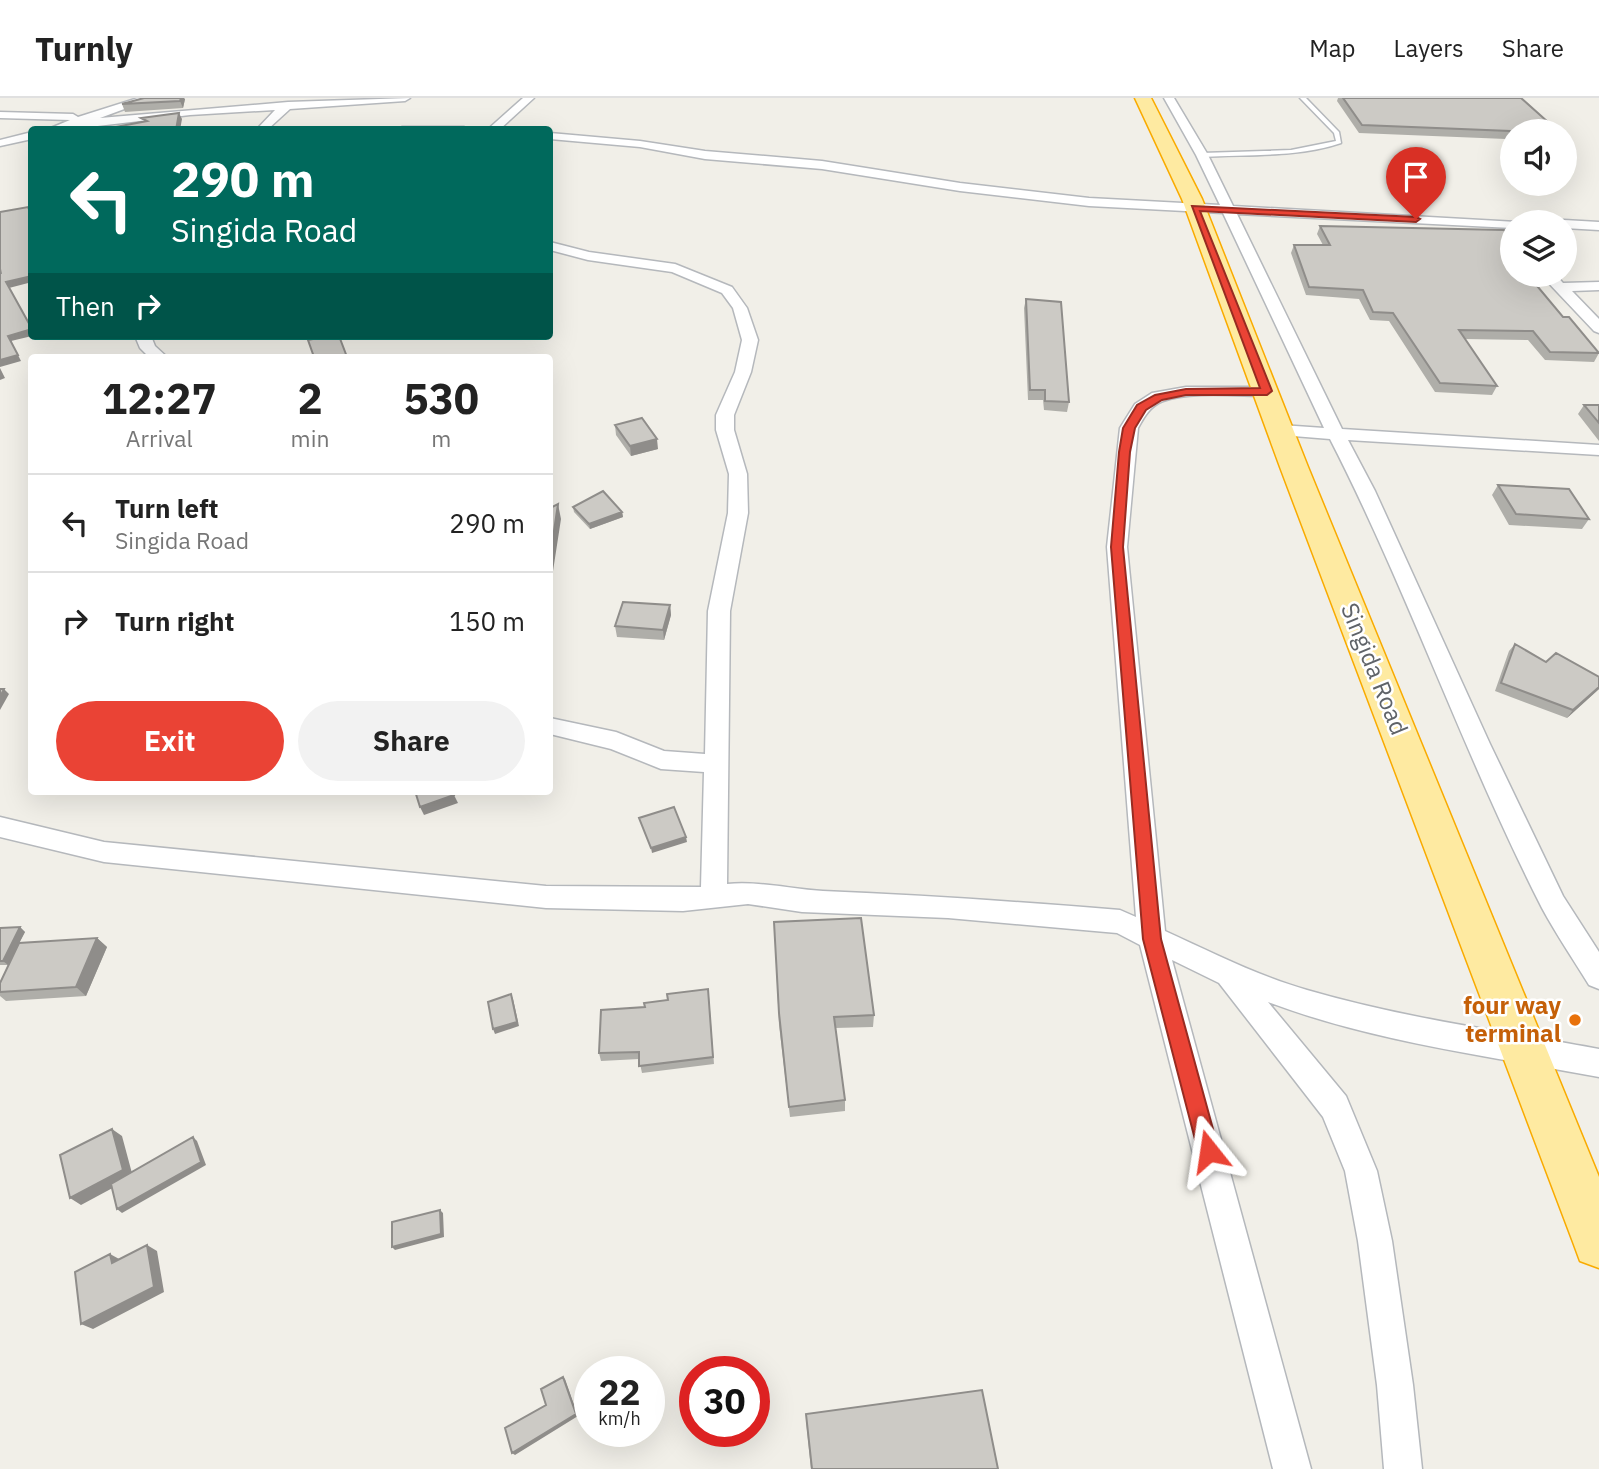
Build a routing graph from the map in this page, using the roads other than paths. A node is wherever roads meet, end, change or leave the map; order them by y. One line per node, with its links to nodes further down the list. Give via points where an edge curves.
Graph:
1 (149, 98): 9 (street)
2 (405, 98): 7 (street)
3 (529, 98): 14 (street)
4 (1143, 98): 19 (highway, Singida Road)
5 (1169, 98): 18 (street)
6 (1303, 98): 18 (lane, via 1337,133 1339,142 1308,149)
7 (288, 105): 10 (street); 13 (street)
8 (0, 114): 9 (street)
9 (88, 118): 10 (street)
10 (69, 124): 11 (street); 12 (street)
11 (63, 126)
12 (94, 126)
13 (264, 126)
14 (497, 126)
15 (28, 136): 17 (street)
16 (553, 136): 19 (street, via 821,165 1015,194)
17 (0, 143)
18 (1202, 155): 19 (street)
19 (1212, 209): 21 (street); 34 (highway, Singida Road); 36 (street)
20 (1599, 217): 24 (street)
21 (1497, 223): 22 (street); 25 (street)
22 (1500, 223)
23 (1577, 225): 24 (street)
24 (1583, 225): 26 (street)
25 (1500, 226)
26 (1599, 226)
27 (553, 247): 39 (street, via 675,268 727,290 740,308 750,340 725,415 738,474 738,513 719,611)
28 (1599, 286): 30 (street)
29 (1560, 287): 31 (street)
30 (1577, 287)
31 (1599, 328)
32 (145, 340): 33 (street)
33 (155, 354)
34 (1267, 391): 35 (highway, Singida Road); 42 (street, via 1158,397 1141,408 1129,428 1117,547)
35 (1281, 430): 36 (street); 45 (highway, Singida Road)
36 (1336, 434): 37 (street); 44 (street, via 1553,903)
37 (1599, 450)
38 (553, 727): 39 (street, via 616,741 661,760)
39 (718, 764): 41 (street)
40 (0, 827): 41 (street, via 104,852 520,895)
41 (714, 897): 42 (street, via 748,893 802,901 948,907 1120,922)
42 (1152, 939): 43 (street); 48 (street)
43 (1228, 974): 45 (street, via 1354,1015); 49 (street, via 1335,1107 1361,1171 1375,1241)
44 (1599, 976)
45 (1523, 1046): 46 (street); 47 (highway, Singida Road)
46 (1599, 1063)
47 (1599, 1242)
48 (1292, 1469)
49 (1403, 1469)

